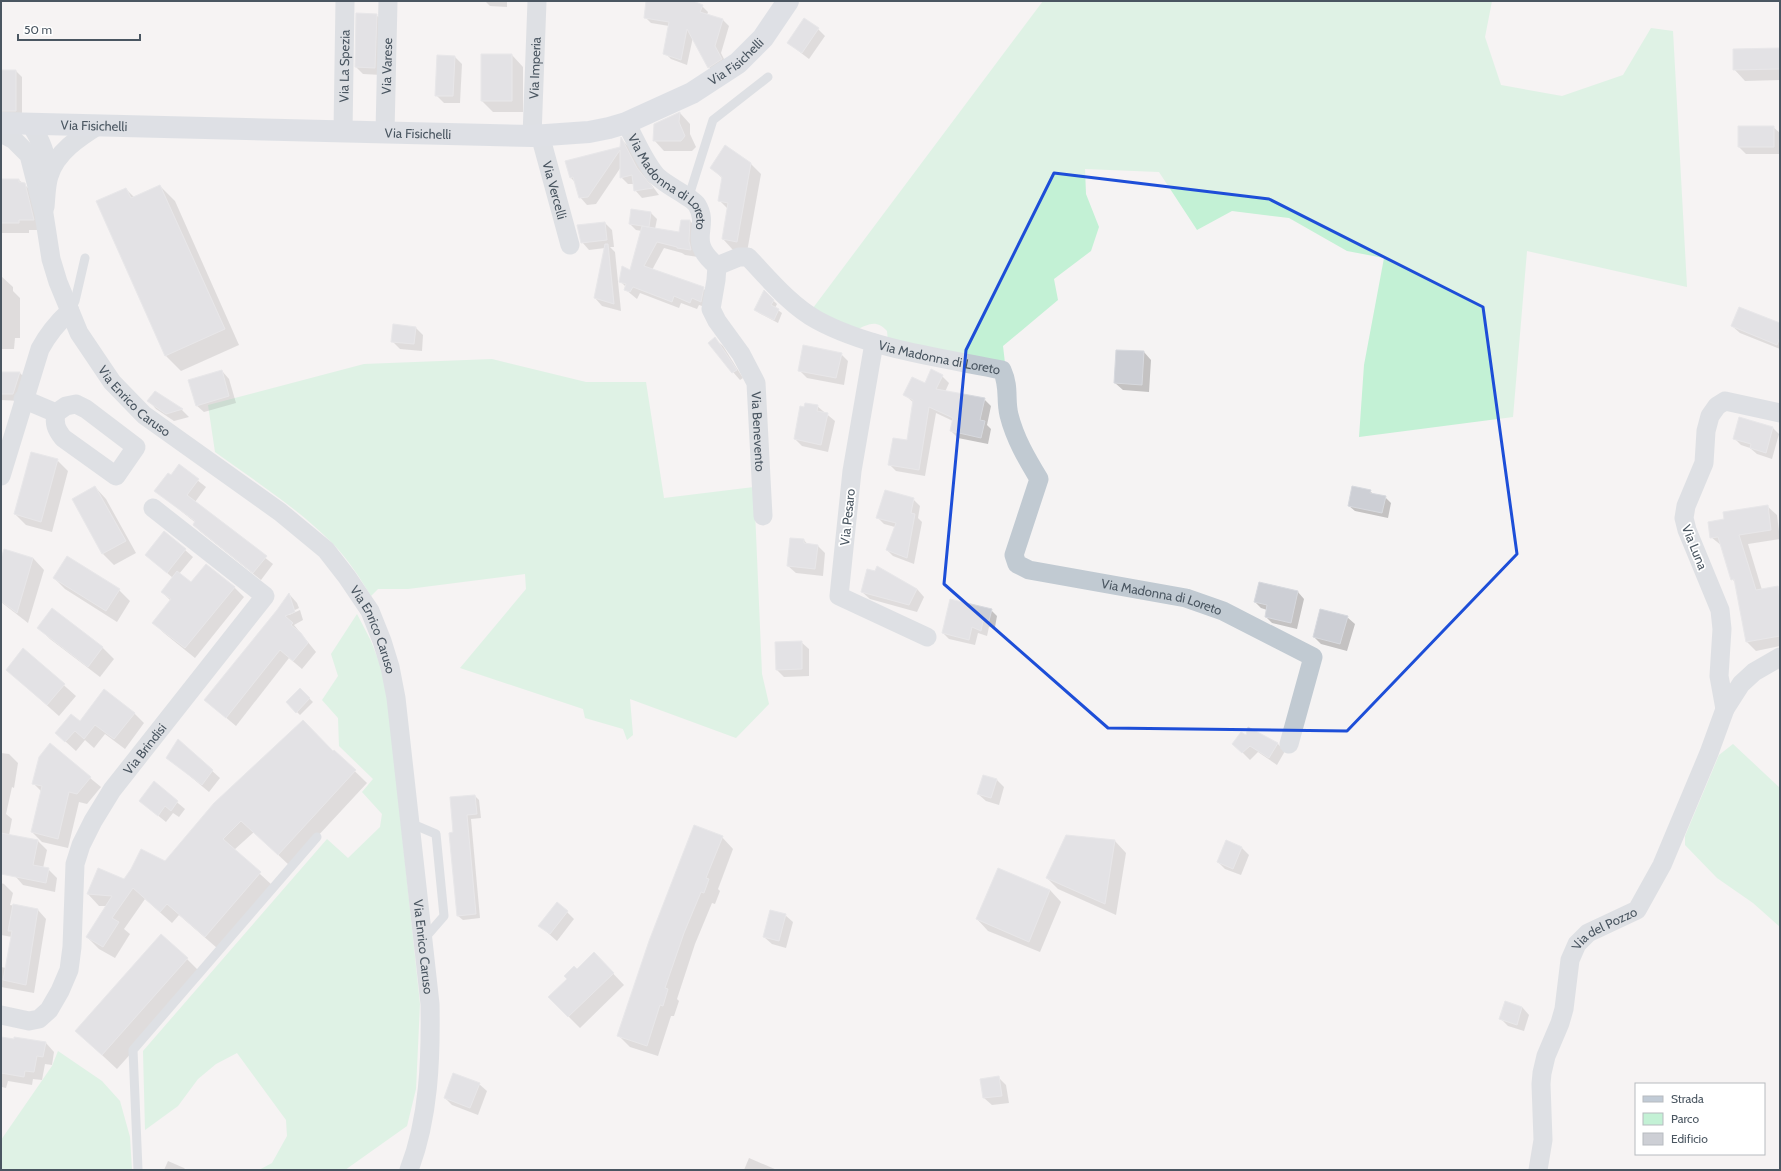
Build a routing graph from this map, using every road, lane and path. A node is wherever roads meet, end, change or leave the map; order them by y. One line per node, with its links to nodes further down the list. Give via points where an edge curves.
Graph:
1 (345, 1): 10 (street, Via La Spezia)
2 (388, 1): 11 (street, Via Varese)
3 (537, 1): 13 (street, Via Imperia)
4 (788, 1): 7 (main road, Via Fisichelli, via 763,38 738,63 692,93)
5 (768, 77): 16 (lane, via 713,120)
6 (1, 123): 8 (main road, Via Fisichelli)
7 (626, 123): 13 (main road, Via Fisichelli, via 588,132); 16 (street, Via Madonna di Loreto, via 656,174)
8 (31, 124): 9 (main road, Via Fisichelli); 14 (street, via 27,145); 15 (street, via 46,154)
9 (99, 124): 10 (main road, Via Fisichelli); 15 (street, via 62,152)
10 (342, 131): 11 (main road, Via Fisichelli)
11 (385, 132): 13 (main road, Via Fisichelli)
12 (1, 133): 14 (street, via 14,140)
13 (536, 136): 18 (street, Via Vercelli)
14 (29, 155): 17 (street)
15 (49, 175): 17 (street)
16 (688, 199): 20 (street, Via Madonna di Loreto, via 696,204 700,214 700,246 706,257)
17 (44, 214): 21 (street, Via Enrico Caruso, via 51,259)
18 (570, 245)
19 (85, 258): 21 (lane, via 75,301)
20 (717, 266): 22 (street, Via Madonna di Loreto, via 748,256 791,302 802,310 849,335); 28 (street, Via Benevento, via 711,309 741,354 756,383)
21 (70, 311): 23 (street, via 47,335); 33 (street, Via Enrico Caruso, via 79,333 112,382 144,415 291,520 326,550 370,611 390,666)
22 (874, 343): 29 (street, Via Pesaro, via 852,471 839,596); 32 (street, Via Madonna di Loreto, via 1002,370 1007,381 1008,414 1020,447 1039,479 1014,555 1017,564 1028,570 1186,598 1235,616 1313,657)
23 (23, 399): 24 (street); 26 (street)
24 (56, 412)
25 (1780, 413): 31 (street, Via Luna, via 1725,401 1717,406 1710,416 1706,431 1704,463 1686,506 1684,518 1687,530 1720,610 1722,629 1719,676)
26 (1, 476)
27 (153, 508): 36 (street, Via Brindisi, via 265,596 112,790 93,821 75,864 69,970 49,1010 39,1019 29,1021)
28 (763, 516)
29 (927, 637)
30 (1780, 657): 31 (street, Via del Pozzo, via 1754,672 1741,684)
31 (1725, 709): 39 (street, Via del Pozzo, via 1662,865 1637,910 1588,933 1578,944 1570,960 1564,1009 1542,1073 1543,1140)
32 (1288, 744)
33 (410, 823): 35 (street, Via Enrico Caruso); 35 (lane, via 436,834 444,916)
34 (317, 837): 37 (lane, via 133,1050)
35 (423, 940): 38 (street, Via Enrico Caruso, via 430,1004 430,1045 421,1126)
36 (1, 1015)
37 (138, 1170)
38 (409, 1170)
39 (1538, 1170)

